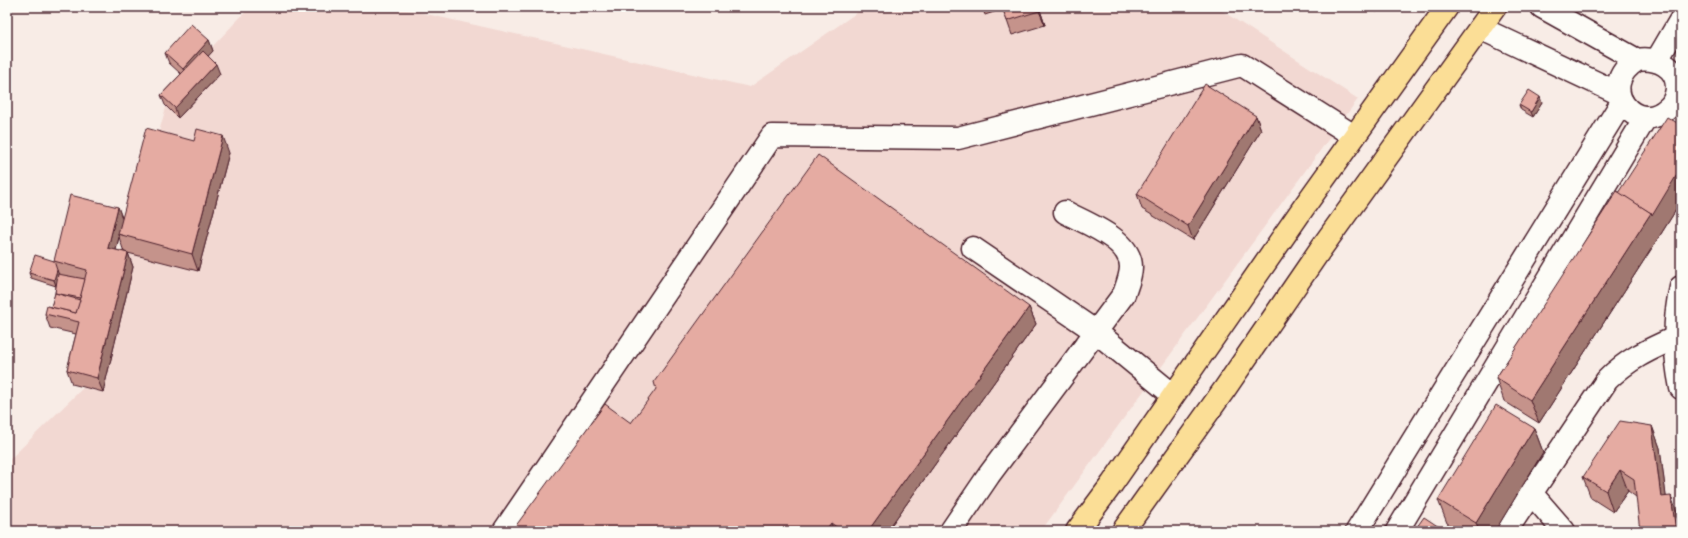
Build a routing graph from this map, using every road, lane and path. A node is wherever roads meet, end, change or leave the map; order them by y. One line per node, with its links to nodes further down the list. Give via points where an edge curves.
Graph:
1 (1447, 7): 9 (main road)
2 (1495, 7): 5 (main road)
3 (1542, 7): 6 (street)
4 (1681, 19): 6 (street)
5 (1480, 28): 7 (street); 21 (main road, via 1322,247)
6 (1667, 68): 7 (street, via 1628,66 1621,73 1618,83); 8 (street, via 1677,89)
7 (1620, 98): 8 (street, via 1628,110 1636,115); 22 (street)
8 (1664, 117): 23 (street)
9 (1354, 136): 16 (main road); 18 (street, via 1242,65 958,138 772,136)
10 (1065, 212): 13 (street, via 1114,238 1125,251 1131,266 1124,294)
11 (973, 248): 13 (street)
12 (1681, 287): 14 (street)
13 (1095, 331): 16 (street); 19 (street, via 989,474)
14 (1675, 338): 15 (street); 17 (street, via 1636,356 1607,380)
15 (1681, 388)
16 (1173, 395): 20 (main road)
17 (1531, 492): 24 (street); 25 (street)
18 (504, 531)
19 (951, 531)
20 (1077, 531)
21 (1123, 531)
22 (1357, 531)
23 (1397, 531)
24 (1506, 531)
25 (1564, 531)

